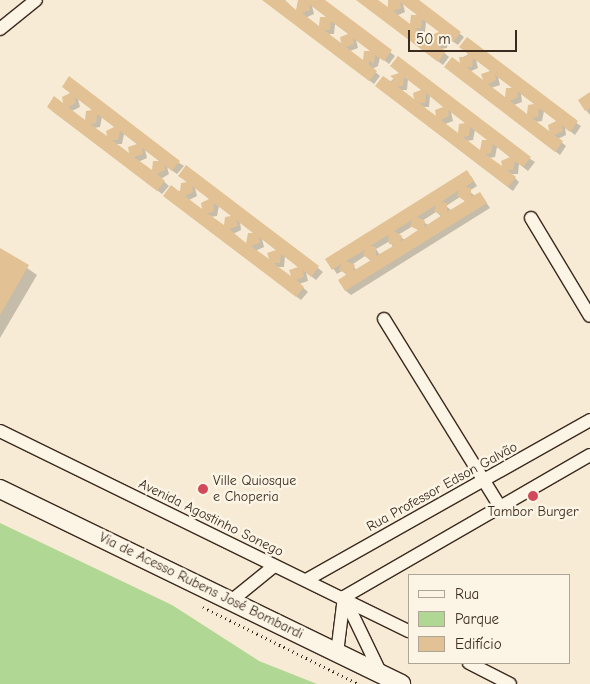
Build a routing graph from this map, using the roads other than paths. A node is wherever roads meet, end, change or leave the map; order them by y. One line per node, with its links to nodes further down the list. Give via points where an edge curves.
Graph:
1 (36, 0): 2 (street)
2 (0, 29)
3 (531, 218): 4 (street)
4 (590, 316)
5 (384, 319): 9 (street)
6 (590, 420): 9 (street, Rua Professor Edson Galvão)
7 (0, 431): 12 (street, Avenida Agostinho Sonego)
8 (590, 455): 11 (street)
9 (483, 480): 11 (street); 13 (street, Rua Professor Edson Galvão)
10 (0, 489): 15 (main road, Via de Acesso Rubens José Bombardi)
11 (500, 505): 14 (street)
12 (274, 566): 13 (street, Avenida Agostinho Sonego); 15 (street)
13 (308, 579): 14 (street, Avenida Agostinho Sonego)
14 (344, 596): 16 (street, Avenida Agostinho Sonego); 17 (street); 19 (street)
15 (230, 601): 17 (main road, Via de Acesso Rubens José Bombardi)
16 (408, 630)
17 (337, 653): 19 (main road, Via de Acesso Rubens José Bombardi)
18 (472, 664): 21 (street)
19 (381, 674): 20 (main road, Via de Acesso Rubens José Bombardi)
20 (402, 684)
21 (510, 684)

